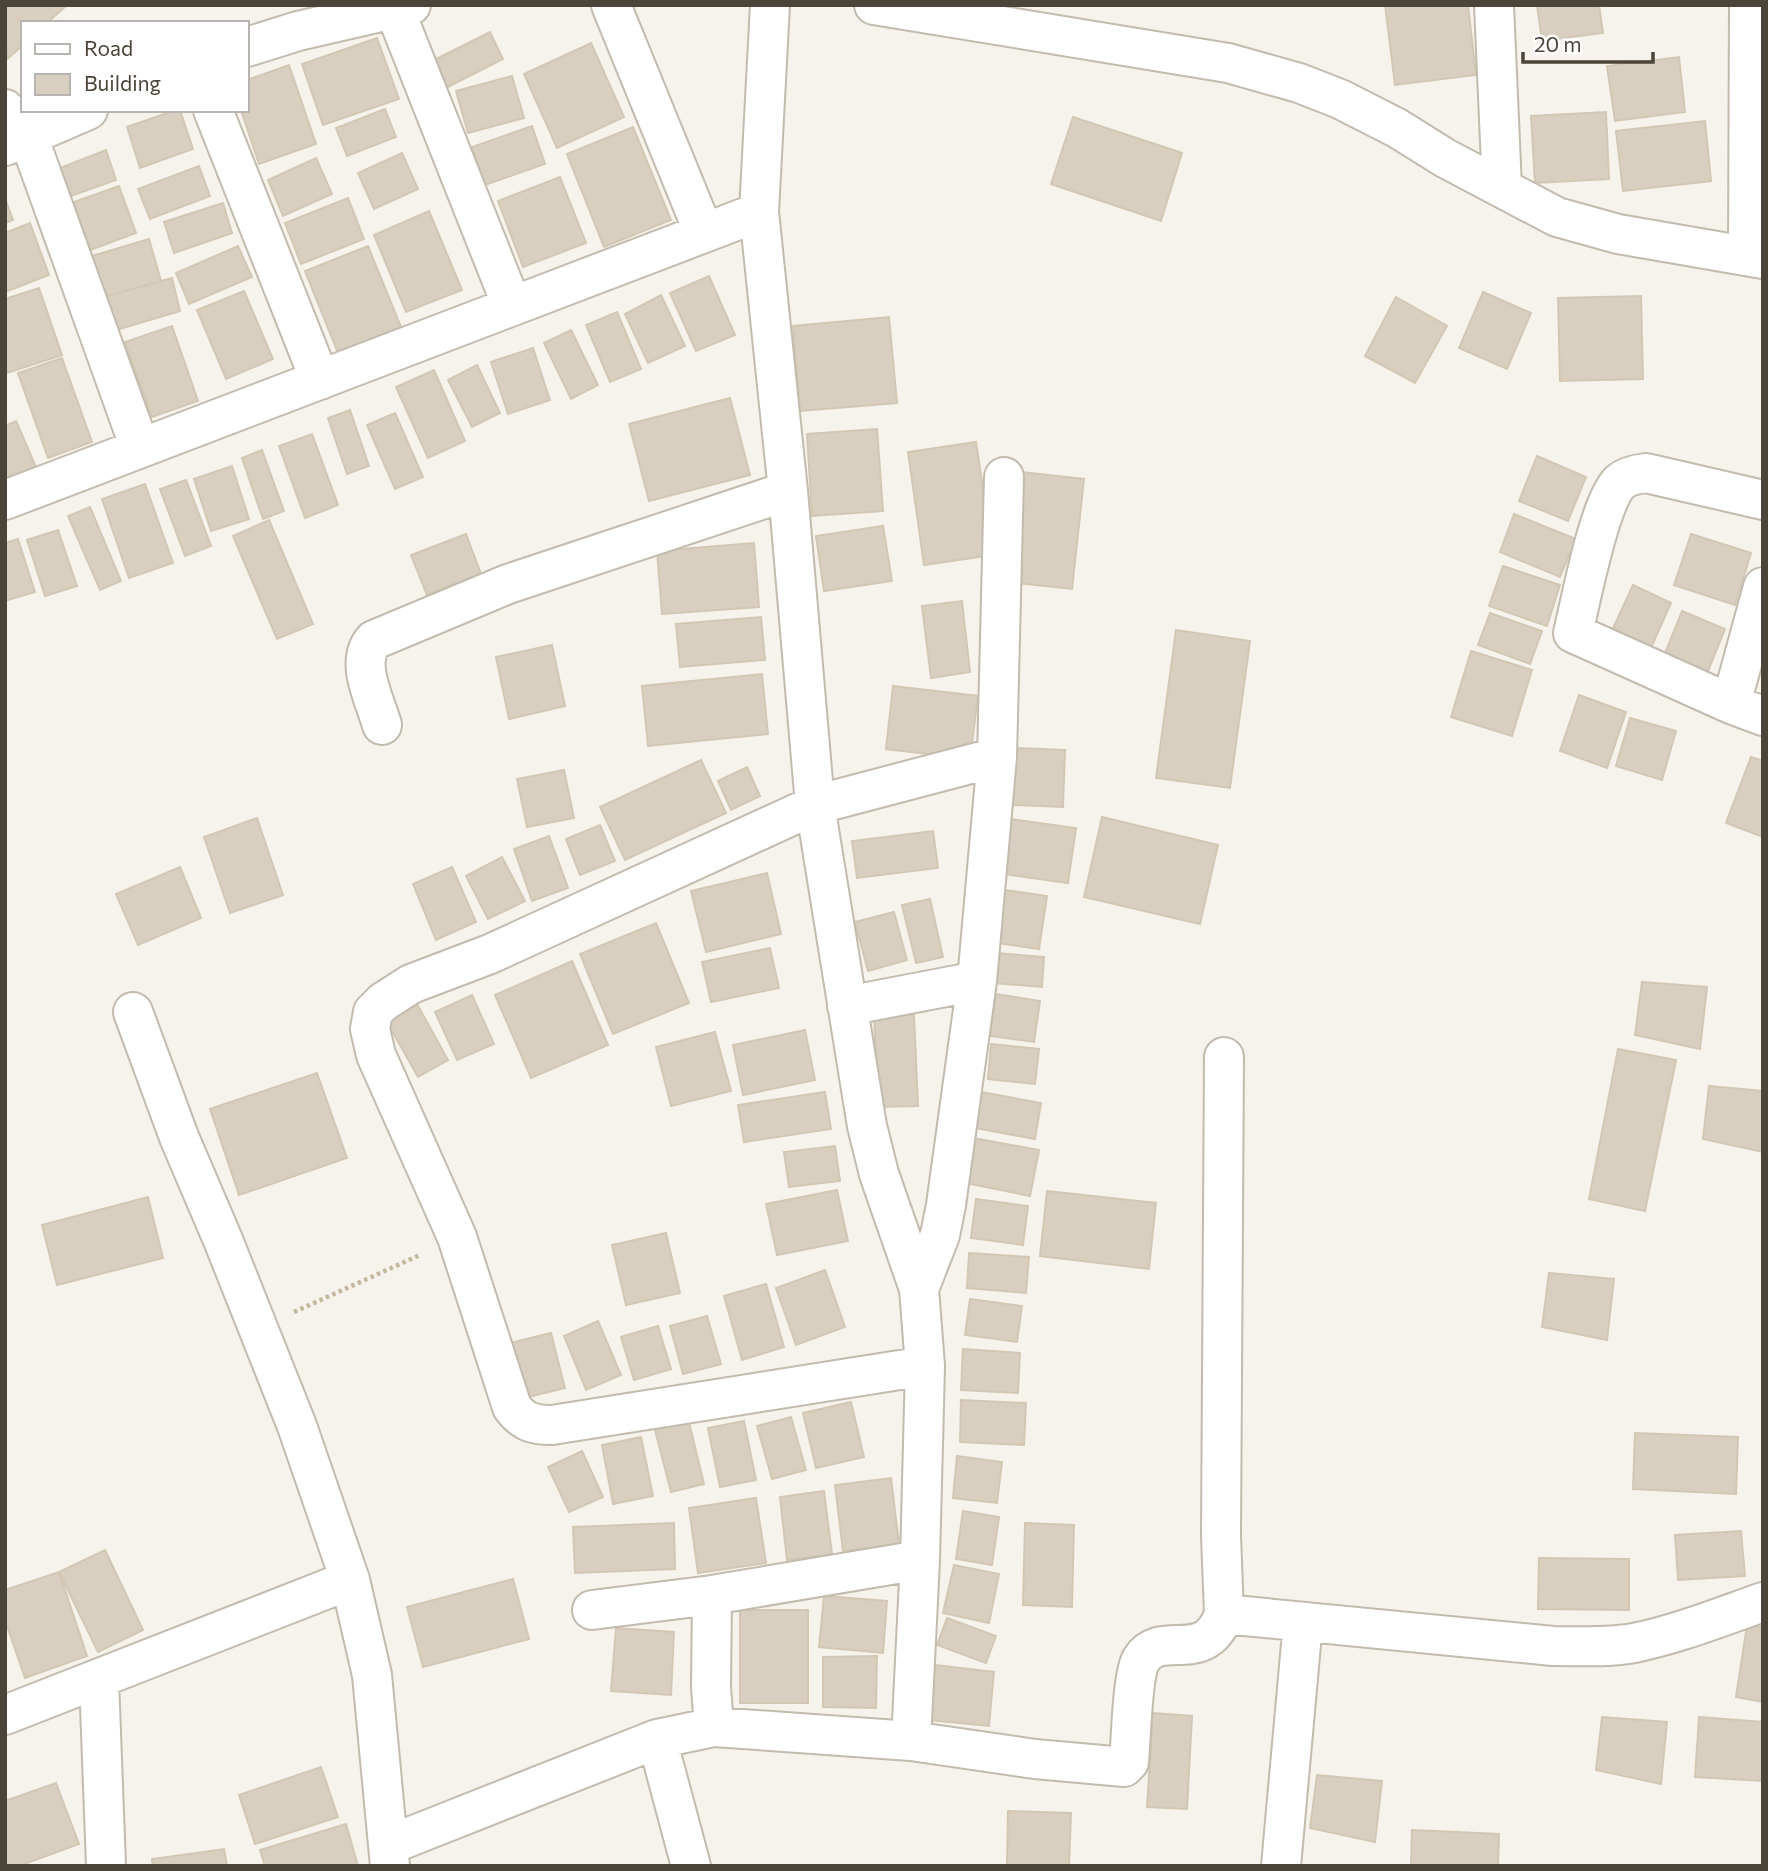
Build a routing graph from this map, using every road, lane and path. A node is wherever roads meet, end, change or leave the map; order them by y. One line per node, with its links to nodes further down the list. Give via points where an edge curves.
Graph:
1 (611, 5): 13 (street)
2 (770, 5): 12 (street)
3 (874, 5): 11 (street, via 1228,63 1287,80 1340,99)
4 (1494, 5): 11 (street)
5 (1749, 5): 14 (street)
6 (402, 7): 7 (street); 15 (street)
7 (248, 47)
8 (81, 112): 10 (street)
9 (214, 112): 16 (street)
10 (13, 131): 17 (street)
11 (1502, 188): 14 (street, via 1557,217)
12 (759, 212): 13 (street); 19 (street)
13 (704, 233): 15 (street)
14 (1755, 257)
15 (512, 306): 16 (street)
16 (320, 380): 17 (street)
17 (140, 448): 20 (street)
18 (1004, 477): 25 (street)
19 (788, 491): 24 (street, via 508,584 374,640 368,646 366,663); 26 (street)
20 (5, 500)
21 (1763, 500): 23 (street, via 1646,473 1619,482 1603,513 1573,633)
22 (1763, 587): 23 (street)
23 (1747, 710)
24 (382, 725)
25 (997, 757): 26 (street); 27 (street)
26 (815, 805): 28 (street); 31 (street, via 490,954 411,985 373,1013 374,1048)
27 (977, 981): 28 (street); 32 (street, via 946,1205)
28 (847, 1006): 32 (street, via 879,1174)
29 (133, 1012): 33 (street)
30 (1224, 1057): 40 (street)
31 (457, 1237): 33 (path); 34 (street, via 512,1407 531,1423 552,1425)
32 (919, 1289): 34 (street)
33 (258, 1329): 36 (street)
34 (925, 1366): 35 (street)
35 (920, 1560): 37 (street); 46 (street)
36 (350, 1580): 42 (street); 47 (street, via 372,1675)
37 (712, 1595): 39 (street); 44 (street)
38 (1763, 1602): 41 (street, via 1674,1633 1597,1647)
39 (592, 1610)
40 (1224, 1614): 41 (street); 46 (street, via 1207,1640 1162,1647 1141,1661 1129,1762 1124,1767)
41 (1303, 1622): 50 (street)
42 (99, 1679): 43 (street); 48 (street)
43 (5, 1715)
44 (714, 1727): 45 (street); 46 (street)
45 (657, 1739): 47 (street); 49 (street)
46 (911, 1741)
47 (390, 1856)
48 (106, 1866)
49 (691, 1866)
50 (1281, 1866)

